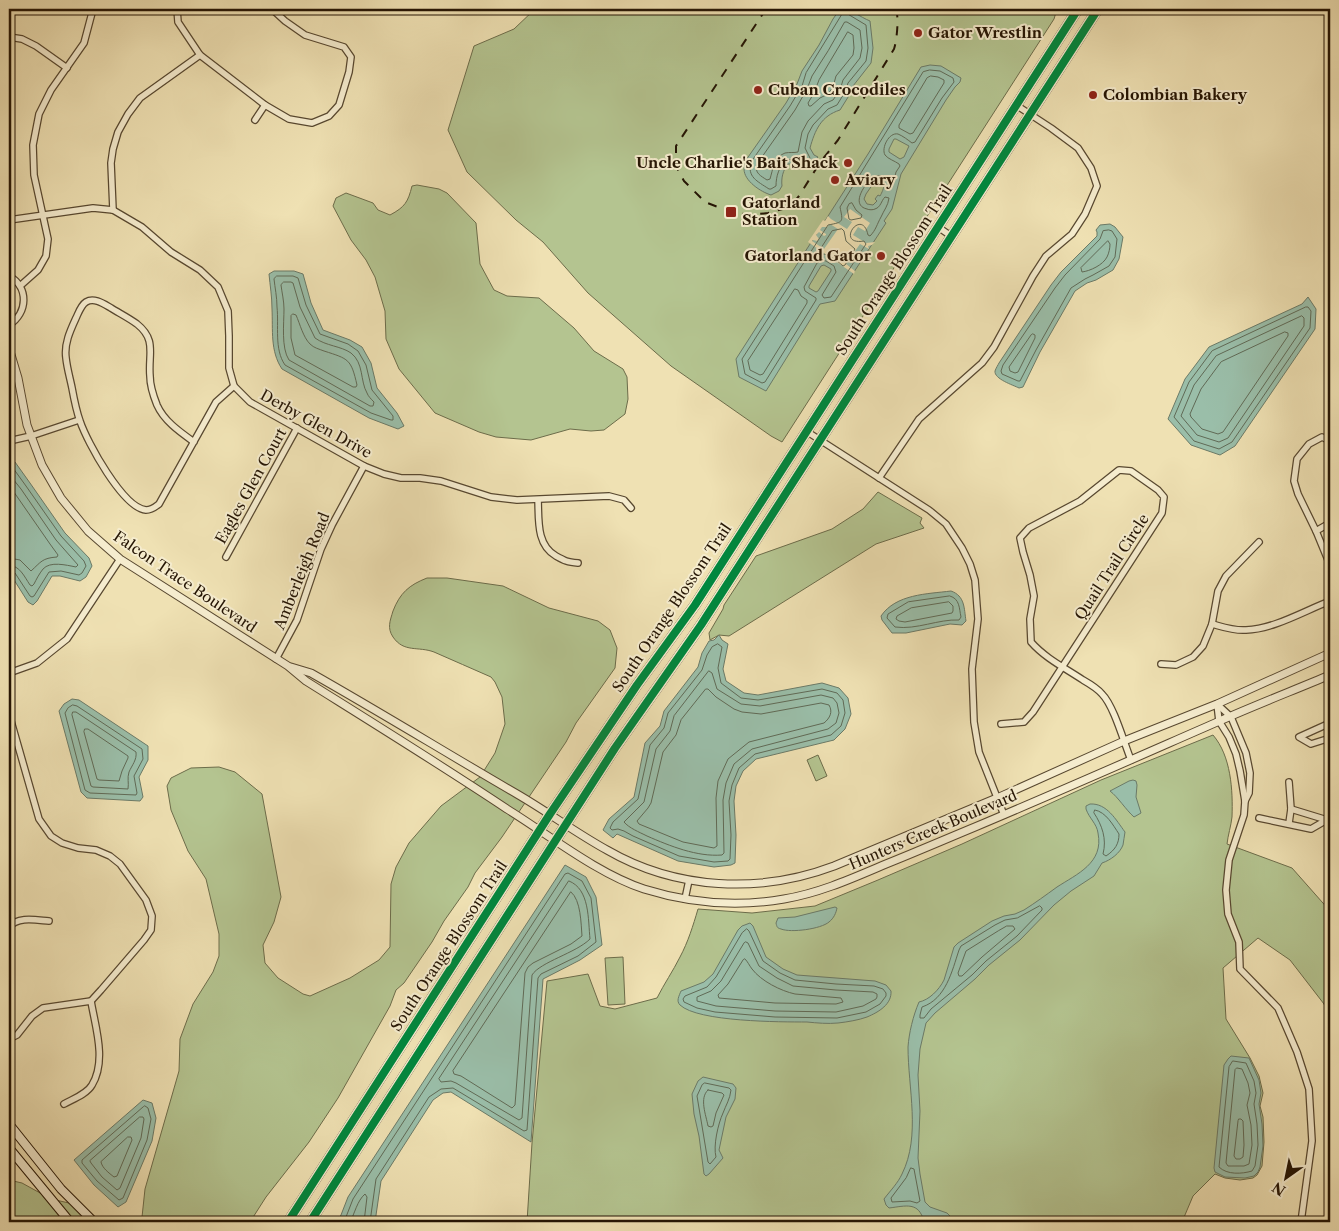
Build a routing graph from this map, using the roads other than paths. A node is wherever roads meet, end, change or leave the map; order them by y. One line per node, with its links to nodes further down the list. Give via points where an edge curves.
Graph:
1 (93, 9): 8 (street, via 84,43)
2 (177, 9): 7 (street, via 178,22)
3 (272, 9): 9 (street, via 305,35 344,47 351,57 339,105 329,116 312,123 289,119)
4 (1078, 9): 10 (main road, South Orange Blossom Trail)
5 (1098, 9): 11 (main road, South Orange Blossom Trail)
6 (9, 37): 8 (street, via 36,46)
7 (200, 55): 9 (street); 13 (street, via 140,98 128,114 113,149)
8 (67, 68): 14 (street, via 39,114 33,145 34,175)
9 (265, 105): 12 (street)
10 (1016, 105): 11 (street); 16 (main road, South Orange Blossom Trail)
11 (1030, 114): 17 (main road, South Orange Blossom Trail); 32 (street, via 1078,148 1091,168 1097,186 1072,234 1046,256 1033,276 994,347 982,363 919,419)
12 (255, 120)
13 (113, 210): 14 (street, via 93,208); 22 (street, via 142,227 218,286 228,311 228,368)
14 (42, 215): 15 (street); 19 (street, via 48,239 46,256 38,270)
15 (9, 220)
16 (938, 227): 17 (street); 25 (main road, South Orange Blossom Trail)
17 (951, 236): 27 (main road, South Orange Blossom Trail)
18 (9, 276): 19 (street)
19 (20, 286): 20 (street, via 24,305 20,316)
20 (9, 325)
21 (9, 348): 26 (street, Falcon Trace Boulevard)
22 (234, 386): 24 (street, Derby Glen Drive, via 250,402); 30 (street, via 216,402)
23 (79, 420): 26 (street); 30 (street, via 107,474 121,491 145,510 159,504); 30 (street, via 65,357 66,343 86,302 100,302 136,323 146,333 151,346 152,391 158,407 167,421)
24 (297, 428): 31 (street, Derby Glen Drive); 38 (street, Eagles Glen Court)
25 (806, 431): 27 (street); 64 (main road, South Orange Blossom Trail, via 695,604)
26 (31, 436): 28 (street); 39 (street, Falcon Trace Boulevard, via 42,465 61,498 88,531)
27 (820, 440): 32 (street); 69 (main road, South Orange Blossom Trail, via 701,625)
28 (9, 441)
29 (1330, 441): 36 (street, via 1322,437 1309,444 1297,459 1294,481)
30 (194, 442)
31 (364, 466): 33 (street, Derby Glen Drive, via 401,478 441,481 492,497); 45 (street, Amberleigh Road, via 321,549 300,621)
32 (879, 478): 61 (street, via 946,524 970,564 975,580 978,619 972,669 974,722 979,752)
33 (538, 500): 34 (street, Derby Glen Drive, via 609,496 624,500); 40 (street, via 540,534 546,550 566,562)
34 (631, 508)
35 (1330, 523): 36 (street)
36 (1316, 531): 41 (street)
37 (1258, 542): 43 (street, via 1226,576 1218,591)
38 (226, 557)
39 (120, 559): 45 (street, Falcon Trace Boulevard); 49 (street, via 66,639 37,663)
40 (578, 563)
41 (1330, 565)
42 (1330, 601): 43 (street, via 1267,627 1245,630)
43 (1212, 624): 46 (street, via 1203,646 1193,657 1176,665)
44 (1330, 654): 51 (street, Hunters Creek Boulevard)
45 (276, 659): 47 (street, Falcon Trace Boulevard)
46 (1160, 664)
47 (288, 666): 64 (street, Falcon Trace Boulevard, via 311,673); 70 (street, Falcon Trace Boulevard, via 306,682)
48 (1062, 667): 48 (street, Quail Trail Circle, via 1031,642 1034,596 1020,538 1029,528 1080,501 1119,470 1131,471 1164,497 1162,513); 56 (street, via 1024,722); 58 (street, Quail Trail Circle, via 1103,694)
49 (9, 673)
50 (1330, 675): 53 (street, Hunters Creek Boulevard)
51 (1217, 704): 53 (street); 54 (street); 58 (street, Hunters Creek Boulevard)
52 (9, 714): 76 (street, via 39,819 50,836 62,843 110,856 120,864 146,900 152,916 151,930 144,940)
53 (1231, 717): 54 (street, Hunters Creek Boulevard); 62 (street, via 1246,753 1250,773 1249,793)
54 (1219, 721): 59 (street, Hunters Creek Boulevard); 62 (street, via 1236,754)
55 (1330, 723): 57 (street, via 1298,737 1311,744)
56 (1000, 724)
57 (1330, 738)
58 (1124, 742): 59 (street, Quail Trail Circle); 61 (street, Hunters Creek Boulevard)
59 (1132, 760): 65 (street, Hunters Creek Boulevard)
60 (1289, 782): 63 (street)
61 (997, 798): 65 (street); 72 (street, Hunters Creek Boulevard, via 822,871 770,883 732,885)
62 (1245, 801): 85 (street, via 1230,860 1226,890 1228,914 1239,942 1240,969 1278,1008 1309,1089 1312,1140)
63 (1291, 809): 67 (street); 68 (street)
64 (550, 814): 69 (street, Hunters Creek Boulevard); 70 (main road, South Orange Blossom Trail)
65 (1004, 814): 73 (street, Hunters Creek Boulevard, via 830,888 755,903)
66 (1259, 818): 68 (street)
67 (1329, 819): 68 (street, via 1311,829)
68 (1289, 823)
69 (566, 824): 71 (main road, South Orange Blossom Trail); 72 (street, Hunters Creek Boulevard, via 627,861)
70 (540, 830): 71 (street, Hunters Creek Boulevard); 83 (main road, South Orange Blossom Trail)
71 (556, 841): 73 (street, Hunters Creek Boulevard, via 618,878); 84 (main road, South Orange Blossom Trail)
72 (689, 880): 73 (street)
73 (685, 899)
74 (48, 921): 75 (street, via 30,918)
75 (9, 927)
76 (90, 1001): 77 (street, via 43,1008); 78 (street, via 99,1046 98,1068 92,1086)
77 (9, 1039)
78 (64, 1104)
79 (9, 1124): 82 (main road, via 61,1188)
80 (9, 1148): 81 (main road)
81 (70, 1222)
82 (94, 1222)
83 (288, 1222)
84 (310, 1222)
85 (1301, 1222)

